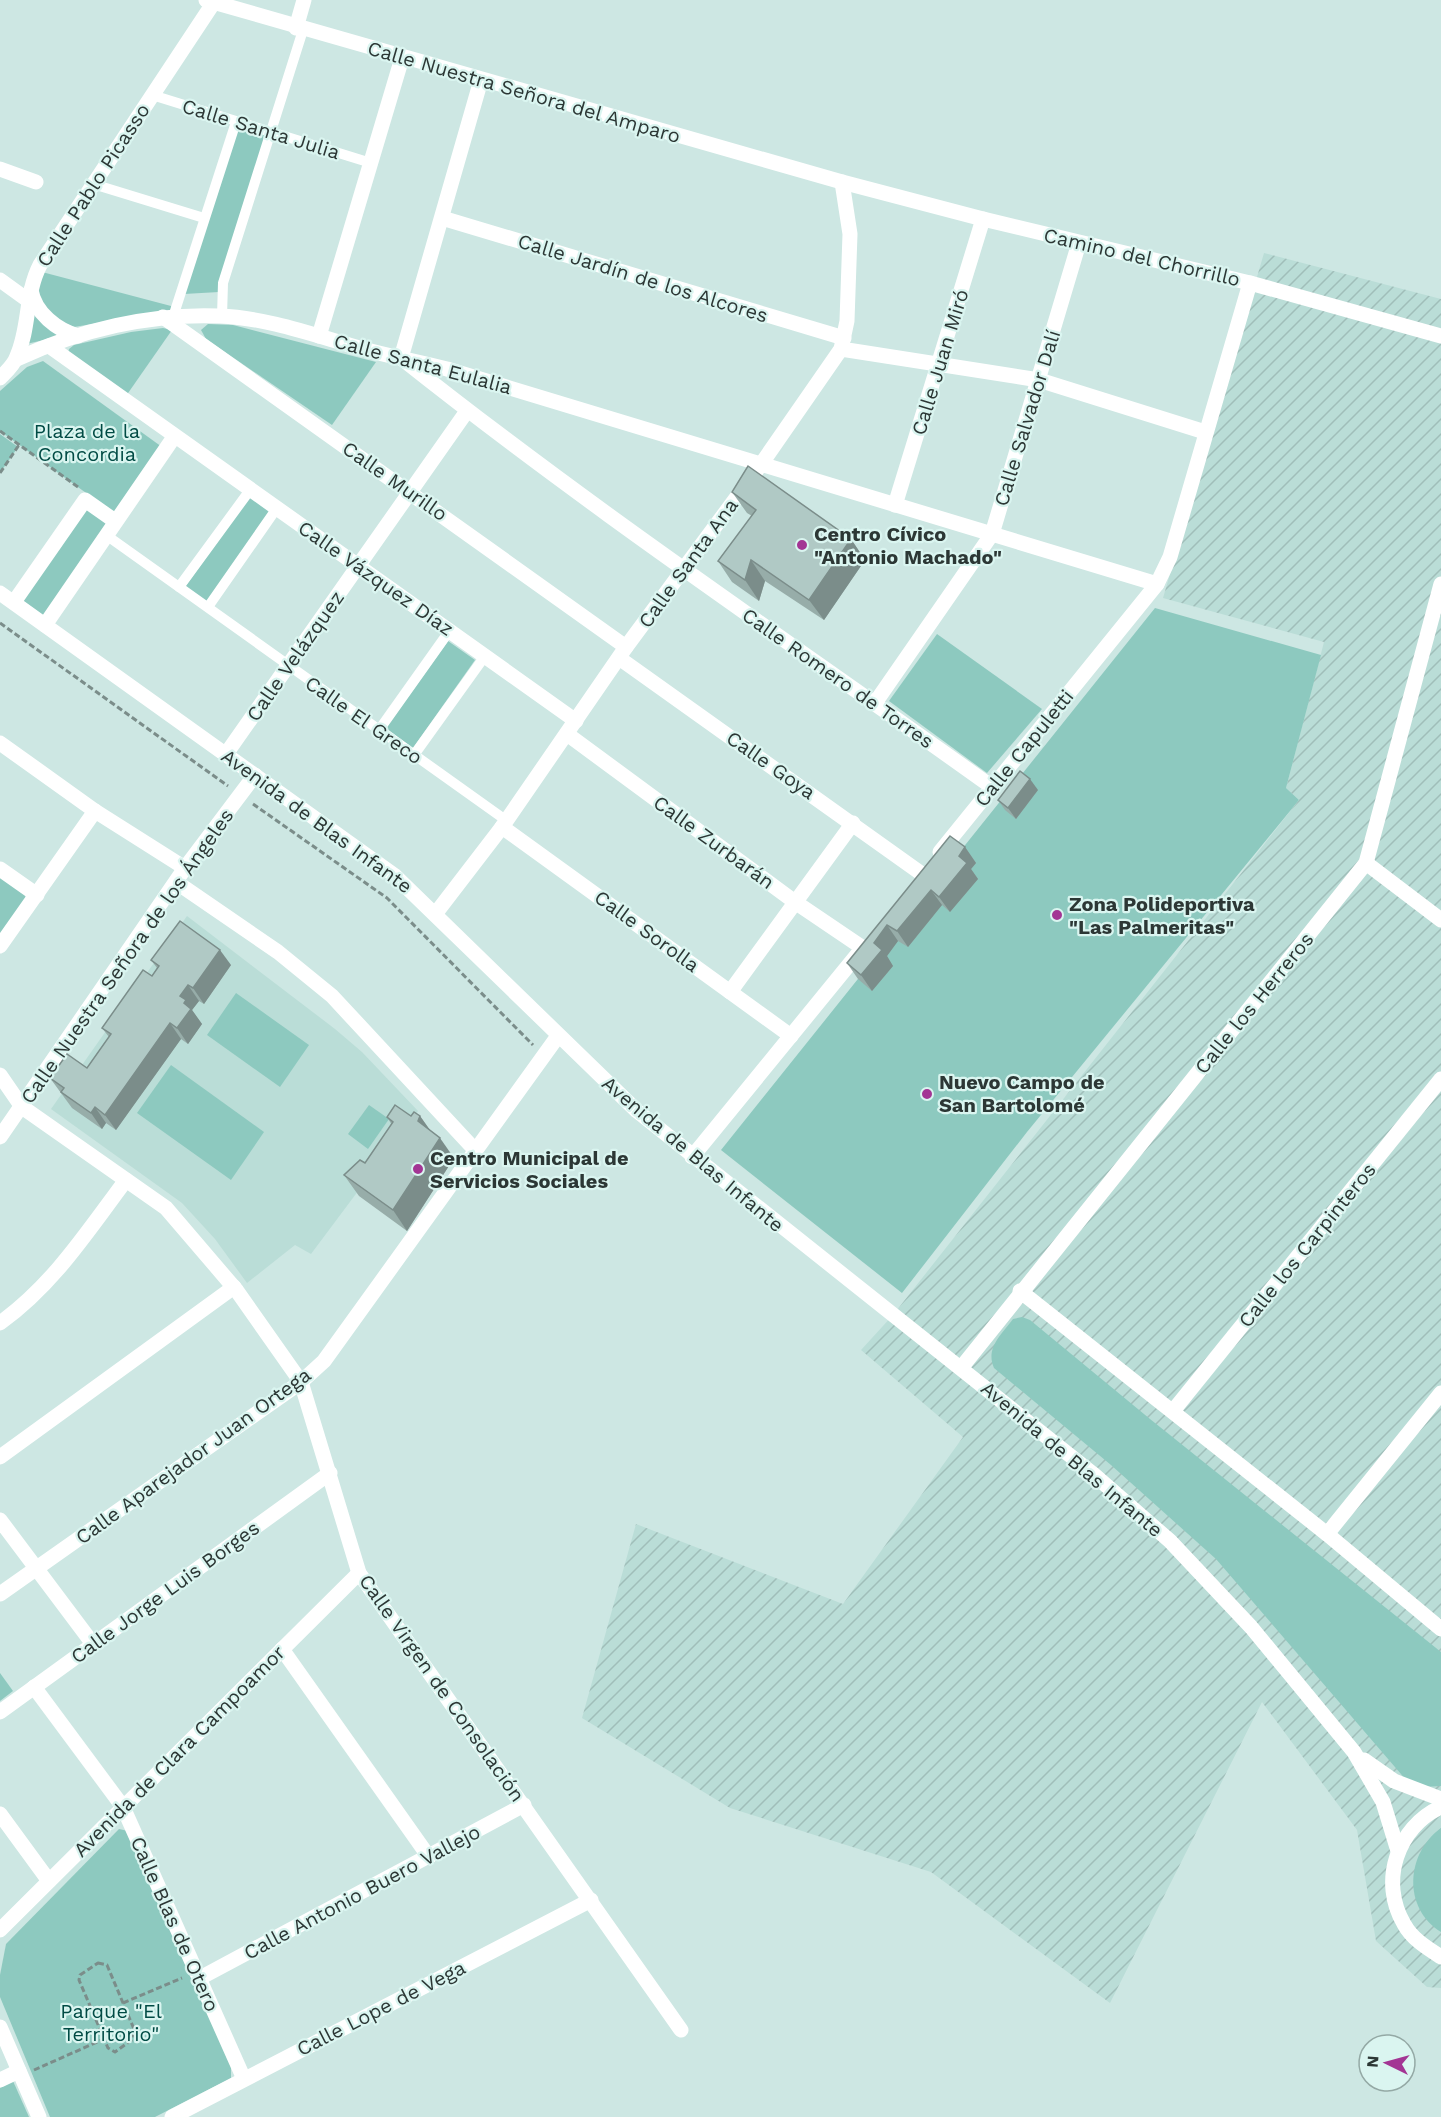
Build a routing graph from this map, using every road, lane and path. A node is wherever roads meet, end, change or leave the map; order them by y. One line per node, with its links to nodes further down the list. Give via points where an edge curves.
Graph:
1 (304, 0): 3 (street)
2 (210, 1): 3 (street, Calle Nuestra Señora del Amparo); 6 (street, Calle Pablo Picasso)
3 (300, 29): 4 (street, Calle Nuestra Señora del Amparo); 8 (street)
4 (402, 58): 5 (street, Calle Nuestra Señora del Amparo); 9 (street)
5 (481, 80): 12 (street, Calle Nuestra Señora del Amparo); 15 (street)
6 (152, 95): 7 (street, Calle Santa Julia); 13 (street, Calle Pablo Picasso)
7 (236, 122): 8 (street, Calle Santa Julia); 14 (street)
8 (270, 133): 9 (street, Calle Santa Julia); 21 (street, via 223,284)
9 (371, 163): 24 (street)
10 (0, 169): 11 (street)
11 (36, 182)
12 (842, 182): 16 (street, Camino del Chorrillo); 26 (street, via 850,234)
13 (93, 184): 14 (street); 20 (street, Calle Pablo Picasso, via 40,266)
14 (204, 218): 22 (street)
15 (442, 218): 26 (street, Calle Jardín de los Alcores); 28 (street)
16 (983, 219): 17 (street, Camino del Chorrillo); 30 (street, Calle Juan Miró)
17 (1079, 243): 19 (street, Camino del Chorrillo); 32 (street, Calle Salvador Dalí)
18 (0, 280): 20 (street)
19 (1250, 283): 25 (street, Camino del Chorrillo); 35 (street, Calle Capuletti)
20 (30, 294): 23 (street, via 47,318); 29 (street, Calle Pablo Picasso)
21 (222, 316): 22 (street, Calle Santa Eulalia); 24 (street, Calle Santa Eulalia)
22 (168, 317): 23 (street, Calle Santa Eulalia); 41 (street, Calle Murillo)
23 (78, 336): 27 (street, Calle Santa Eulalia)
24 (319, 336): 28 (street, Calle Santa Eulalia)
25 (1441, 336)
26 (843, 344): 30 (street, Calle Jardín de los Alcores); 38 (street, Calle Santa Ana)
27 (49, 346): 29 (street, Calle Santa Eulalia); 36 (street, Calle Vázquez Díaz)
28 (401, 358): 33 (street, Calle Romero de Torres); 38 (street, Calle Santa Eulalia)
29 (17, 359): 31 (street)
30 (940, 367): 32 (street, Calle Jardín de los Alcores); 43 (street, Calle Juan Miró)
31 (0, 378)
32 (1039, 380): 35 (street, Calle Jardín de los Alcores); 47 (street, Calle Salvador Dalí)
33 (467, 411): 41 (street, Calle Velázquez); 49 (street, Calle Romero de Torres)
34 (0, 431): 37 (path)
35 (1205, 432): 50 (street, Calle Capuletti, via 1170,557)
36 (174, 437): 40 (street, Calle Vázquez Díaz); 45 (street)
37 (20, 445): 39 (path); 42 (path)
38 (762, 463): 43 (street, Calle Santa Eulalia); 49 (street, Calle Santa Ana)
39 (0, 472)
40 (250, 489): 44 (street, Calle Vázquez Díaz); 52 (street)
41 (410, 491): 48 (street, Calle Velázquez); 59 (street, Calle Murillo)
42 (86, 493)
43 (895, 505): 47 (street, Calle Santa Eulalia)
44 (277, 508): 48 (street, Calle Vázquez Díaz); 55 (street)
45 (115, 520): 46 (street); 54 (street, via 85,500)
46 (106, 534): 52 (street, Calle El Greco); 57 (street)
47 (992, 534): 50 (street, Calle Santa Eulalia); 62 (street, Calle Salvador Dalí)
48 (358, 565): 58 (street, Calle Vázquez Díaz); 61 (street, Calle Velázquez)
49 (683, 569): 59 (street, Calle Santa Ana); 62 (street, Calle Romero de Torres)
50 (1157, 584): 69 (street, Calle Capuletti)
51 (1441, 584): 74 (street, Calle los Herreros)
52 (179, 587): 55 (street, Calle El Greco)
53 (0, 593): 54 (street, Avenida de Blas Infante)
54 (14, 602): 57 (street, Avenida de Blas Infante)
55 (207, 607): 61 (street, Calle El Greco)
56 (0, 623): 70 (path)
57 (45, 625): 66 (street, Avenida de Blas Infante)
58 (450, 630): 60 (street, Calle Vázquez Díaz); 64 (street)
59 (623, 652): 63 (street, Calle Santa Ana); 72 (street, Calle Goya)
60 (485, 656): 63 (street, Calle Vázquez Díaz); 67 (street)
61 (287, 666): 64 (street, Calle El Greco); 66 (street, Calle Velázquez)
62 (875, 703): 69 (street, Calle Romero de Torres)
63 (572, 728): 73 (street, Calle Santa Ana); 80 (street, Calle Zurbarán)
64 (379, 730): 67 (street, Calle El Greco)
65 (0, 743): 71 (street)
66 (226, 754): 68 (street, Avenida de Blas Infante)
67 (414, 755): 73 (street, Calle El Greco)
68 (255, 775): 70 (street, Calle Nuestra Señora de los Ángeles); 81 (street, Avenida de Blas Infante, via 371,856)
69 (992, 787): 77 (street, Calle Capuletti)
70 (240, 795): 75 (street, Calle Nuestra Señora de los Ángeles); 87 (path, via 387,898)
71 (95, 811): 75 (street); 79 (street)
72 (853, 823): 77 (street, Calle Goya); 80 (street)
73 (504, 824): 81 (street, Calle Santa Ana); 84 (street, Calle Sorolla)
74 (1366, 863): 82 (street); 96 (street, Calle los Herreros)
75 (185, 868): 78 (street, Calle Nuestra Señora de los Ángeles)
76 (0, 869): 79 (street)
77 (918, 879)
78 (176, 882): 90 (street, Calle Nuestra Señora de los Ángeles); 92 (street, via 278,952 332,996)
79 (37, 895): 83 (street)
80 (795, 902): 84 (street); 86 (street, Calle Zurbarán, via 866,944)
81 (436, 913): 85 (street, Avenida de Blas Infante)
82 (1441, 920)
83 (0, 946)
84 (730, 992): 86 (street, Calle Sorolla)
85 (558, 1036): 87 (street, Calle Aparejador Juan Ortega); 93 (street, Avenida de Blas Infante, via 623,1099)
86 (791, 1036): 93 (street)
87 (544, 1056): 92 (street, Calle Aparejador Juan Ortega)
88 (0, 1075): 90 (street, Calle Virgen de Consolación)
89 (1441, 1078): 101 (street, Calle los Carpinteros)
90 (22, 1107): 91 (street, Calle Nuestra Señora de los Ángeles); 94 (street, Calle Virgen de Consolación)
91 (0, 1137)
92 (475, 1150): 99 (street, Calle Aparejador Juan Ortega, via 330,1354)
93 (692, 1157): 98 (street, Avenida de Blas Infante)
94 (126, 1180): 95 (street, Calle Virgen de Consolación, via 166,1208); 97 (street, via 55,1275)
95 (234, 1287): 99 (street, Calle Virgen de Consolación); 102 (street)
96 (1020, 1291): 98 (street, Calle los Herreros); 101 (street)
97 (0, 1323)
98 (961, 1368): 114 (street, Avenida de Blas Infante, via 1170,1541 1251,1627)
99 (301, 1382): 103 (street, Calle Virgen de Consolación); 106 (street, Calle Aparejador Juan Ortega)
100 (1441, 1393): 105 (street)
101 (1173, 1411): 105 (street)
102 (0, 1457)
103 (330, 1473): 107 (street, Calle Virgen de Consolación); 110 (street, Calle Jorge Luis Borges)
104 (0, 1520): 106 (street)
105 (1327, 1534): 109 (street)
106 (37, 1568): 108 (street, Calle Aparejador Juan Ortega); 110 (street)
107 (359, 1573): 111 (street, Avenida de Clara Campoamor); 116 (street, Calle Virgen de Consolación)
108 (0, 1594)
109 (1441, 1629)
110 (93, 1644): 112 (street, Calle Jorge Luis Borges)
111 (282, 1649): 117 (street, Avenida de Clara Campoamor); 121 (street)
112 (34, 1687): 113 (street, Calle Jorge Luis Borges); 117 (street, Calle Blas de Otero)
113 (0, 1712)
114 (1354, 1752): 115 (street, Avenida de Blas Infante, via 1394,1781); 120 (street, Avenida de Blas Infante, via 1383,1802)
115 (1441, 1799)
116 (524, 1805): 121 (street, Calle Antonio Buero Vallejo); 123 (street, Calle Virgen de Consolación)
117 (123, 1807): 122 (street, Avenida de Clara Campoamor); 126 (street, Calle Blas de Otero)
118 (1441, 1807): 120 (street, via 1429,1812 1411,1829)
119 (0, 1814): 122 (street)
120 (1398, 1851): 125 (street, via 1392,1875 1397,1908 1420,1944)
121 (429, 1857): 126 (street, Calle Antonio Buero Vallejo)
122 (49, 1881): 124 (street, Avenida de Clara Campoamor)
123 (591, 1900): 129 (street, Calle Virgen de Consolación); 132 (street, Calle Lope de Vega)
124 (0, 1930)
125 (1441, 1957)
126 (198, 1974): 127 (path); 132 (street, Calle Blas de Otero)
127 (123, 2003): 130 (path, via 134,2030 133,2039 115,2052); 130 (path, via 107,1965 98,1963 80,1975)
128 (0, 2027): 131 (street)
129 (681, 2030)
130 (104, 2039): 131 (path)
131 (20, 2073): 133 (street); 134 (street)
132 (244, 2079): 135 (street, Calle Lope de Vega)
133 (0, 2080)
134 (39, 2117)
135 (172, 2117)

